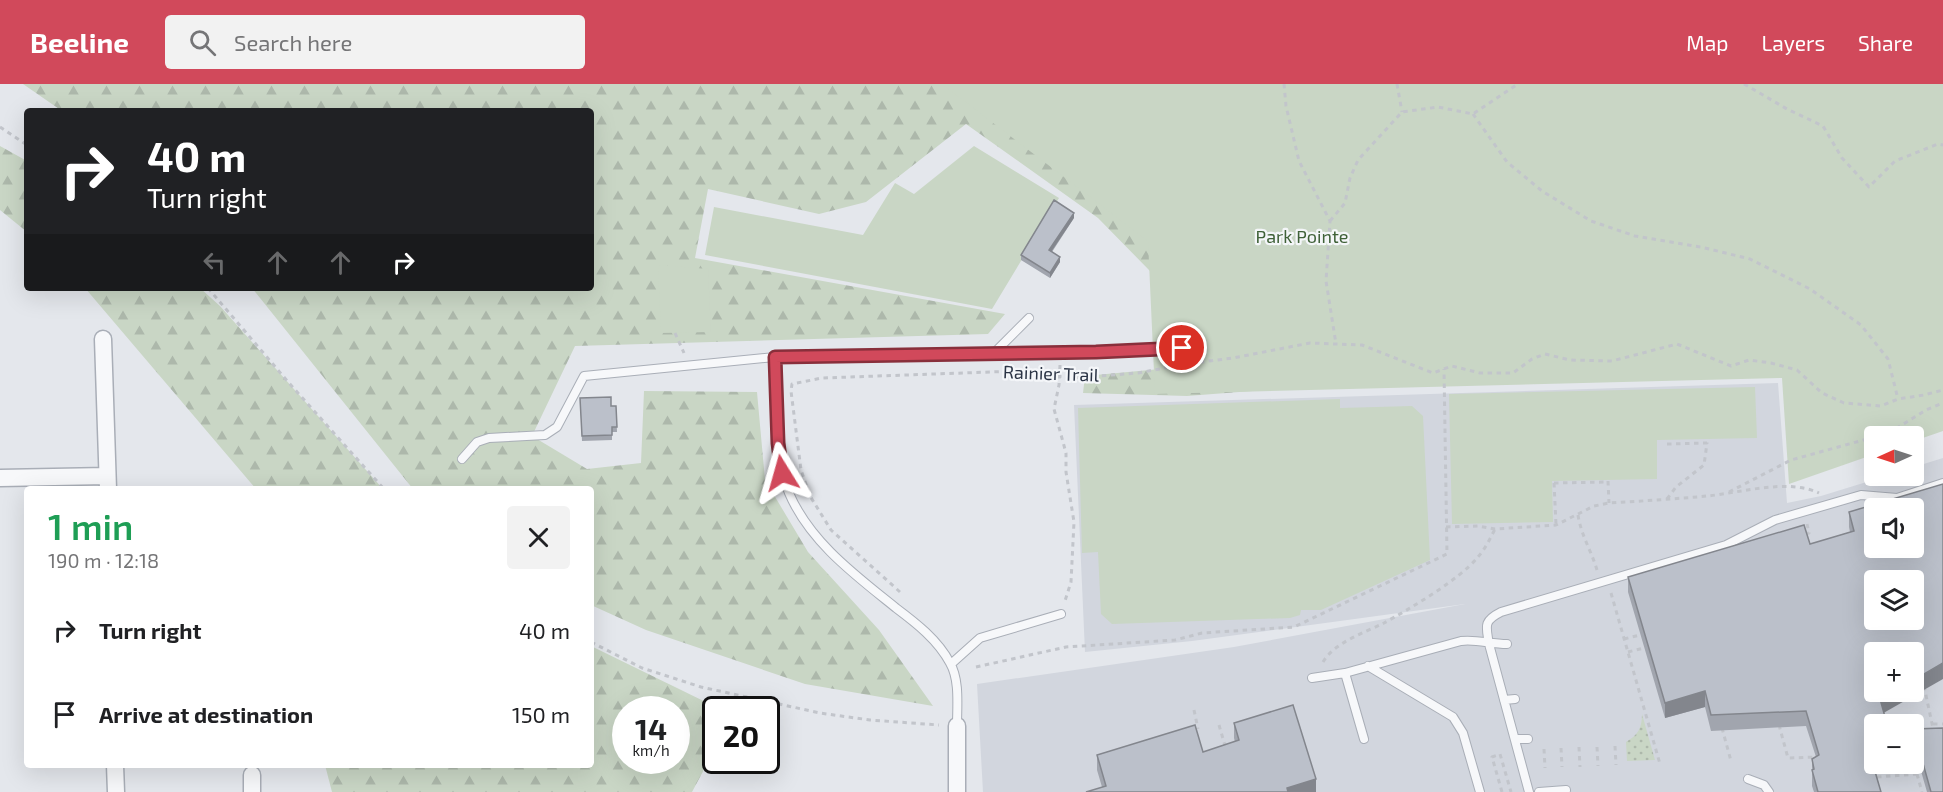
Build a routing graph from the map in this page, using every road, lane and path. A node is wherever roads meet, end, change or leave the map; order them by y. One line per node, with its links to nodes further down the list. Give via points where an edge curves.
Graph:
1 (1284, 84): 10 (path, via 1299,161)
2 (1397, 84): 5 (path)
3 (1518, 84): 6 (path)
4 (1744, 84): 9 (path, via 1823,126 1842,158 1869,188 1895,161)
5 (1402, 112): 6 (path, via 1438,107); 10 (path, via 1358,160 1345,203)
6 (1473, 114): 24 (path, via 1507,162 1542,191 1591,221 1635,236 1750,260 1810,289 1861,325 1888,358)
7 (0, 127): 8 (path)
8 (24, 143)
9 (1943, 145)
10 (1330, 221): 15 (path, via 1326,281)
11 (211, 291): 31 (path)
12 (1029, 318): 17 (lane)
13 (675, 333): 20 (path)
14 (103, 339): 29 (street)
15 (1336, 344): 21 (path, Rainier Trail, via 1362,345 1433,373); 22 (path, Rainier Trail, via 1310,343 1138,374)
16 (1182, 348): 18 (lane)
17 (995, 352): 18 (lane); 19 (lane)
18 (1061, 352): 22 (path)
19 (775, 357): 20 (lane); 56 (lane, via 782,473 799,514 842,564 919,626)
20 (688, 366): 27 (lane, via 584,376 557,428 546,435 489,438 477,442)
21 (1444, 369): 24 (path, Rainier Trail, via 1452,366 1480,373 1513,373 1545,354 1570,360 1612,361 1677,344 1731,366 1749,360 1797,370 1822,393 1844,403 1881,406); 40 (path)
22 (1060, 376): 46 (path, Rainier Trail, via 1018,371 822,378 792,384 801,470 810,496 831,530); 47 (path, via 1054,409 1066,453 1074,522 1071,582)
23 (1943, 390): 24 (path, Rainier Trail)
24 (1898, 399)
25 (1943, 402): 32 (path, via 1889,433 1791,460)
26 (1667, 444): 34 (path, via 1706,441 1704,465)
27 (462, 459)
28 (0, 478): 29 (street)
29 (107, 482)
30 (1943, 483): 51 (lane, via 1897,498 1861,495 1775,520 1726,545 1501,612 1488,621)
31 (381, 486)
32 (1727, 492): 33 (path, via 1793,488 1811,490); 34 (path)
33 (1821, 496)
34 (1667, 499): 35 (path)
35 (1609, 503): 36 (path); 39 (path, via 1608,481 1554,482)
36 (1578, 514): 39 (path); 44 (path)
37 (1806, 520): 43 (path, via 1809,533)
38 (1502, 523): 41 (path)
39 (1556, 525): 41 (path)
40 (1446, 527): 42 (path); 58 (path, via 1447,554 1294,627 1066,647)
41 (1502, 529): 42 (path)
42 (1495, 530): 55 (path, via 1480,556 1464,572 1338,647)
43 (1799, 536)
44 (1599, 574)
45 (1611, 592): 49 (path)
46 (906, 597)
47 (1061, 614): 56 (lane, via 980,638)
48 (1640, 635): 49 (path)
49 (1624, 639): 54 (path)
50 (594, 644): 69 (path, via 642,668 701,687 820,713)
51 (1489, 644): 52 (lane); 57 (lane, via 1461,641); 63 (lane)
52 (1507, 644)
53 (1644, 648): 54 (path)
54 (1628, 652): 85 (path)
55 (1323, 662)
56 (951, 664): 71 (lane, via 956,684)
57 (1368, 666): 59 (lane); 98 (lane, via 1453,717 1463,732)
58 (976, 667)
59 (1345, 673): 60 (lane); 74 (lane)
60 (1312, 678)
61 (1924, 687): 67 (path)
62 (1515, 699): 63 (lane)
63 (1504, 700): 75 (lane)
64 (1194, 710): 72 (path)
65 (1778, 721): 80 (path, via 1788,758 1821,757)
66 (1721, 723): 84 (path)
67 (1932, 724): 68 (path); 73 (path)
68 (1943, 724)
69 (932, 725)
70 (1219, 725): 83 (path)
71 (957, 726): 97 (street)
72 (1198, 729)
73 (1935, 734)
74 (1364, 739)
75 (1515, 739): 76 (lane); 101 (lane)
76 (1528, 739)
77 (1615, 746): 86 (path)
78 (1579, 747): 89 (path)
79 (1597, 747): 87 (path)
80 (1816, 747)
81 (1544, 748): 91 (path)
82 (1561, 748): 88 (path)
83 (1229, 759)
84 (1731, 761)
85 (1660, 764)
86 (1616, 765)
87 (1598, 766)
88 (1562, 767)
89 (1580, 767)
90 (115, 768): 96 (street)
91 (1545, 768)
92 (1917, 774): 94 (path, via 1876,777); 104 (path)
93 (1748, 779): 103 (lane, via 1764,785)
94 (1879, 784)
95 (1566, 790): 102 (lane)
96 (116, 792)
97 (957, 792)
98 (1480, 792)
99 (1502, 792): 100 (path, via 1492,757 1500,754)
100 (1511, 792)
101 (1529, 792)
102 (1539, 792)
103 (1769, 792)
104 (1922, 792)

